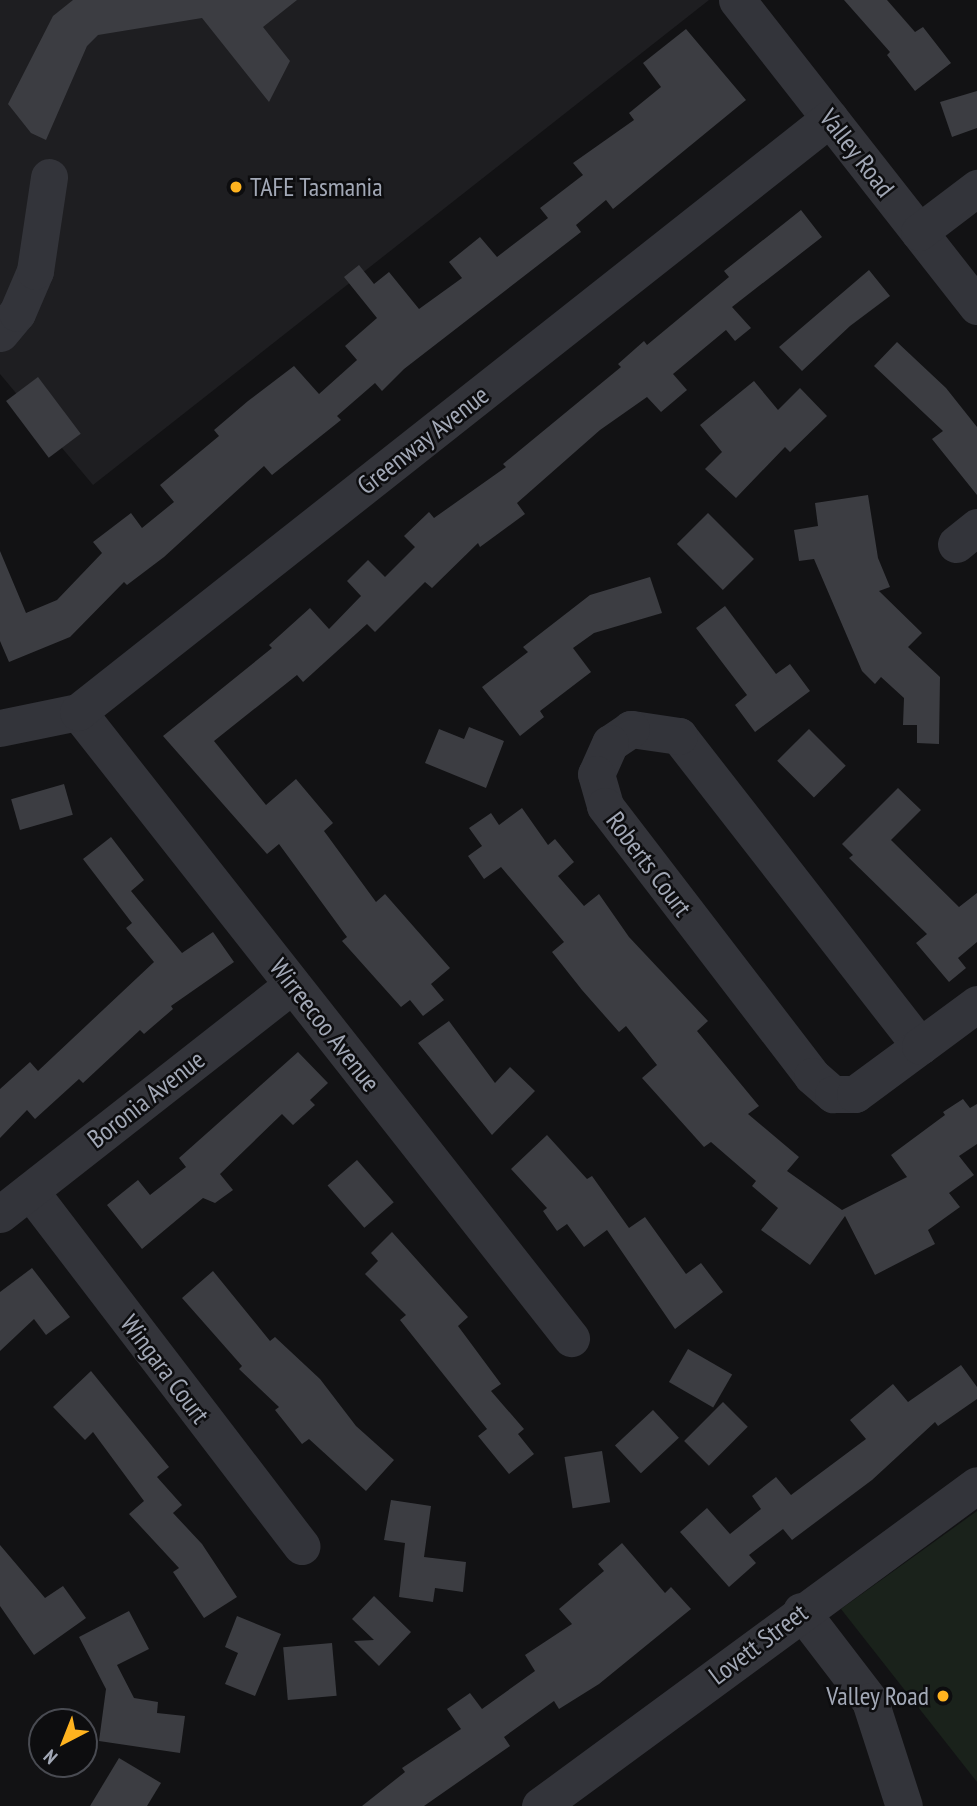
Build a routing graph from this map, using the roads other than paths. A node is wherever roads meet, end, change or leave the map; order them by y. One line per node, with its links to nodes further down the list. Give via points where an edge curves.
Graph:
1 (737, 0): 2 (street, Valley Road)
2 (830, 118): 5 (street, Valley Road); 8 (street, Greenway Avenue)
3 (49, 177): 7 (street, via 35,271 17,313)
4 (977, 188): 5 (street)
5 (919, 232): 6 (street, Valley Road)
6 (977, 306)
7 (0, 333)
8 (78, 712): 9 (street, Greenway Avenue); 10 (street, Wirreecoo Avenue)
9 (0, 728)
10 (292, 985): 13 (street, Boronia Avenue); 15 (street, Wirreecoo Avenue)
11 (977, 1003): 12 (street, Roberts Court)
12 (920, 1046): 12 (street, Roberts Court, via 679,736 631,729 610,743 596,774 605,806 812,1076 833,1094 855,1094)
13 (30, 1191): 14 (street, Boronia Avenue); 17 (street, Wingara Court)
14 (0, 1214)
15 (571, 1338)
16 (977, 1485): 18 (street, Lovett Street)
17 (301, 1546)
18 (802, 1611): 19 (street, Lovett Street); 20 (street, via 870,1701)
19 (543, 1805)
20 (904, 1806)

